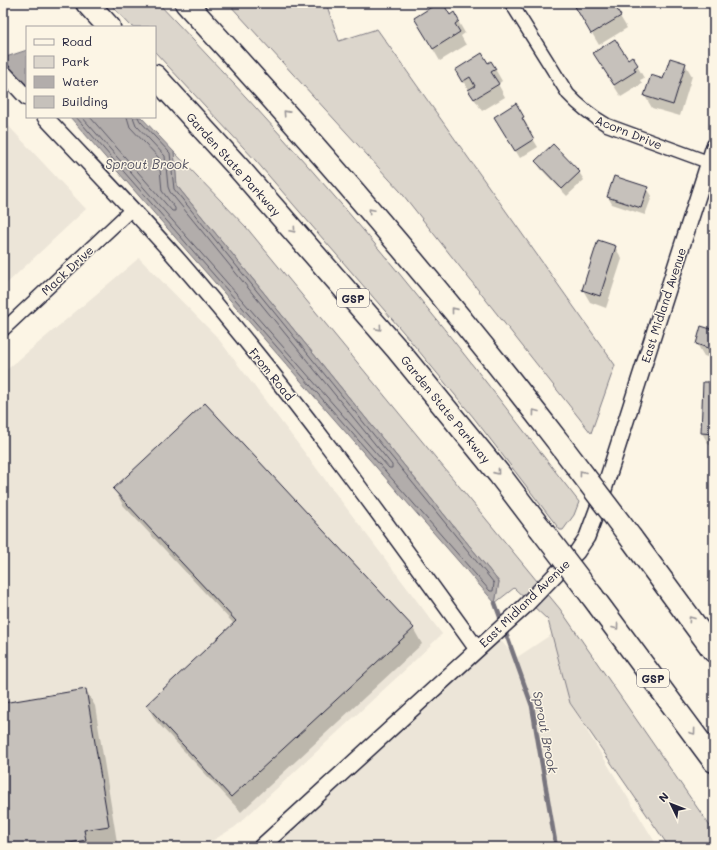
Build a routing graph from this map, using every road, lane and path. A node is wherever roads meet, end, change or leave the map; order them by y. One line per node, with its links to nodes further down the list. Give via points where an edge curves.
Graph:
1 (86, 3): 4 (highway)
2 (186, 3): 14 (highway, one-way to 2, bridge, via 499,365 288,115)
3 (510, 3): 10 (street, Acorn Drive, via 568,94 592,117 607,125)
4 (108, 26)
5 (3, 72): 7 (street)
6 (156, 77): 15 (highway, Garden State Parkway / GSP, one-way to 15, bridge, via 397,349 499,474)
7 (26, 97)
8 (46, 118): 11 (street, From Road)
9 (714, 146): 10 (street, East Midland Avenue)
10 (708, 162): 13 (street, East Midland Avenue, via 587,537 577,552 524,607)
11 (132, 209): 12 (street, Mack Drive); 13 (street, From Road, via 212,301 301,411)
12 (3, 330)
13 (477, 649): 16 (street, East Midland Avenue)
14 (714, 651)
15 (714, 761)
16 (261, 847)

